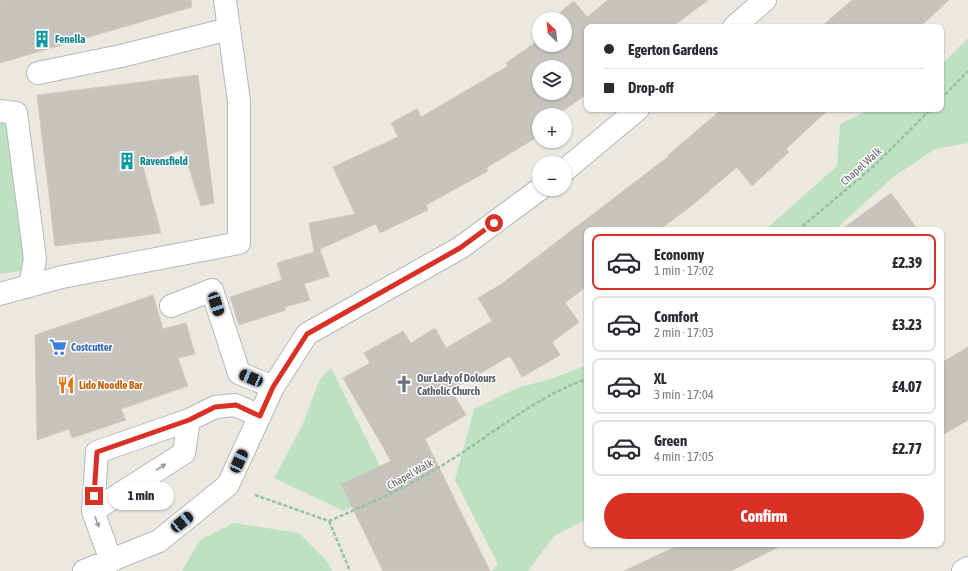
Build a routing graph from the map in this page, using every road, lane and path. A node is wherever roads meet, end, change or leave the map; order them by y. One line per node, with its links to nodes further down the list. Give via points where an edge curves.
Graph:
1 (225, 0): 4 (street)
2 (765, 0): 3 (street)
3 (737, 24)
4 (229, 29): 6 (street, via 121,56); 14 (street, via 239,100 240,243 62,276)
5 (968, 71): 7 (path)
6 (38, 73)
7 (944, 96)
8 (0, 111): 14 (street, via 16,113 35,259)
9 (634, 112): 11 (street)
10 (928, 112): 13 (path, Chapel Walk, via 874,166)
11 (572, 164)
12 (532, 195): 18 (street, via 460,248 307,334)
13 (802, 227)
14 (30, 286): 15 (street)
15 (0, 294)
16 (171, 306): 18 (street, via 212,290 239,373)
17 (584, 380): 23 (path, Chapel Walk, via 545,398 446,464 387,496)
18 (273, 387): 19 (street)
19 (260, 416): 20 (street, via 236,405 215,407); 21 (street)
20 (189, 420): 22 (street, one-way to 20, via 184,453); 22 (street, via 97,452)
21 (228, 485): 23 (path); 24 (street, via 159,541)
22 (93, 511): 24 (street, one-way to 24)
23 (328, 521): 27 (path)
24 (111, 561): 26 (street)
25 (968, 568): 28 (street)
26 (84, 571)
27 (350, 571)
28 (963, 571)

